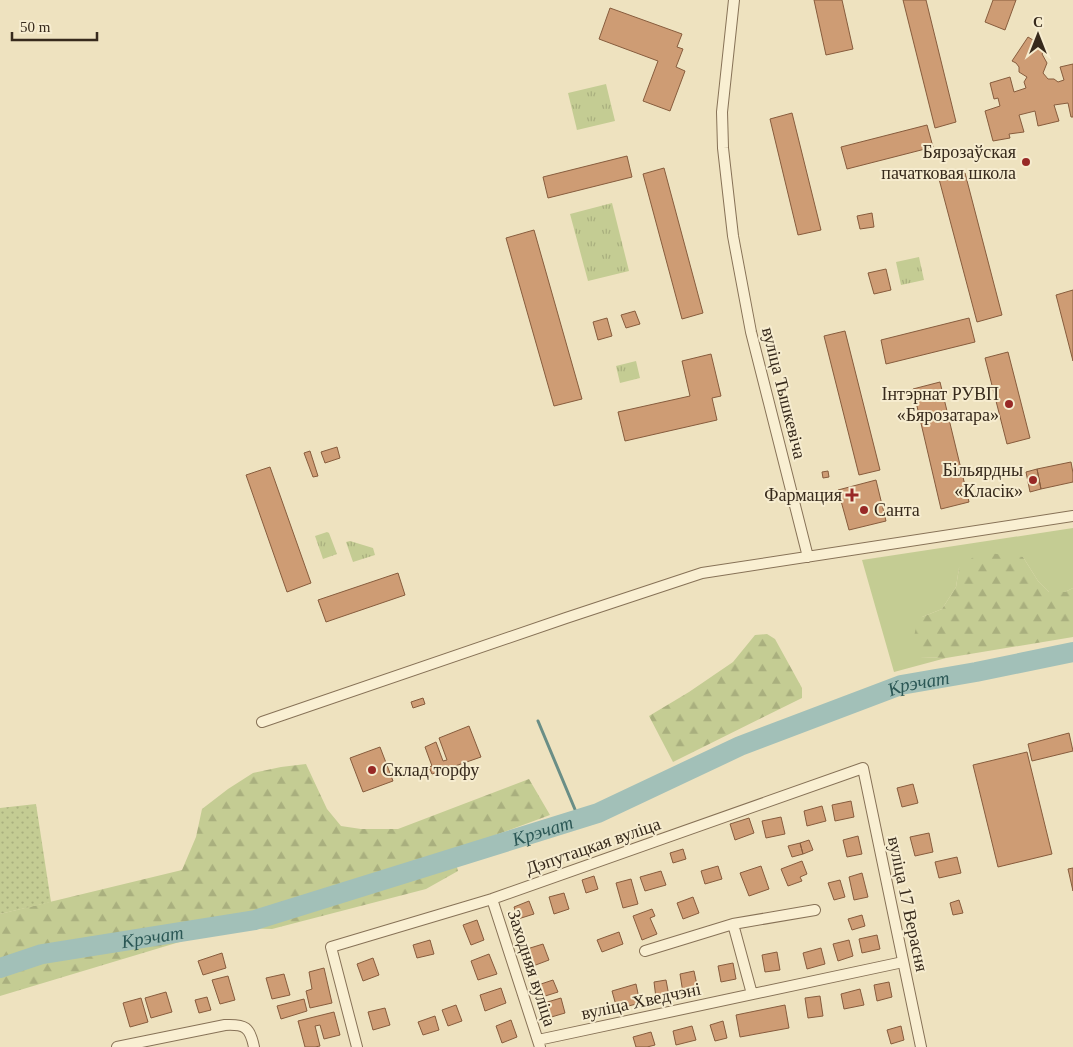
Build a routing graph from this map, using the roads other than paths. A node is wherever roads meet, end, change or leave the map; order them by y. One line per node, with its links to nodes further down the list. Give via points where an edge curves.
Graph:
1 (734, 0): 3 (street, вуліца Тышкевіча, via 722,112 733,236 751,332)
2 (1073, 516): 3 (street)
3 (808, 557): 4 (street, via 702,573)
4 (262, 722)
5 (863, 768): 6 (street, Дэпутацкая вуліца); 10 (street, вуліца 17 Верасня)
6 (492, 899): 12 (street, Заходняя вуліца); 15 (street, Дэпутацкая вуліца, via 331,947)
7 (815, 910): 8 (street)
8 (733, 924): 9 (street); 11 (street)
9 (645, 951)
10 (903, 962): 11 (street, вуліца Хведчэні); 16 (street, вуліца 17 Верасня)
11 (752, 994): 12 (street, вуліца Хведчэні)
12 (539, 1044)
13 (117, 1047): 14 (street, via 225,1025 247,1029)
14 (254, 1047)
15 (357, 1047)
16 (921, 1047)

